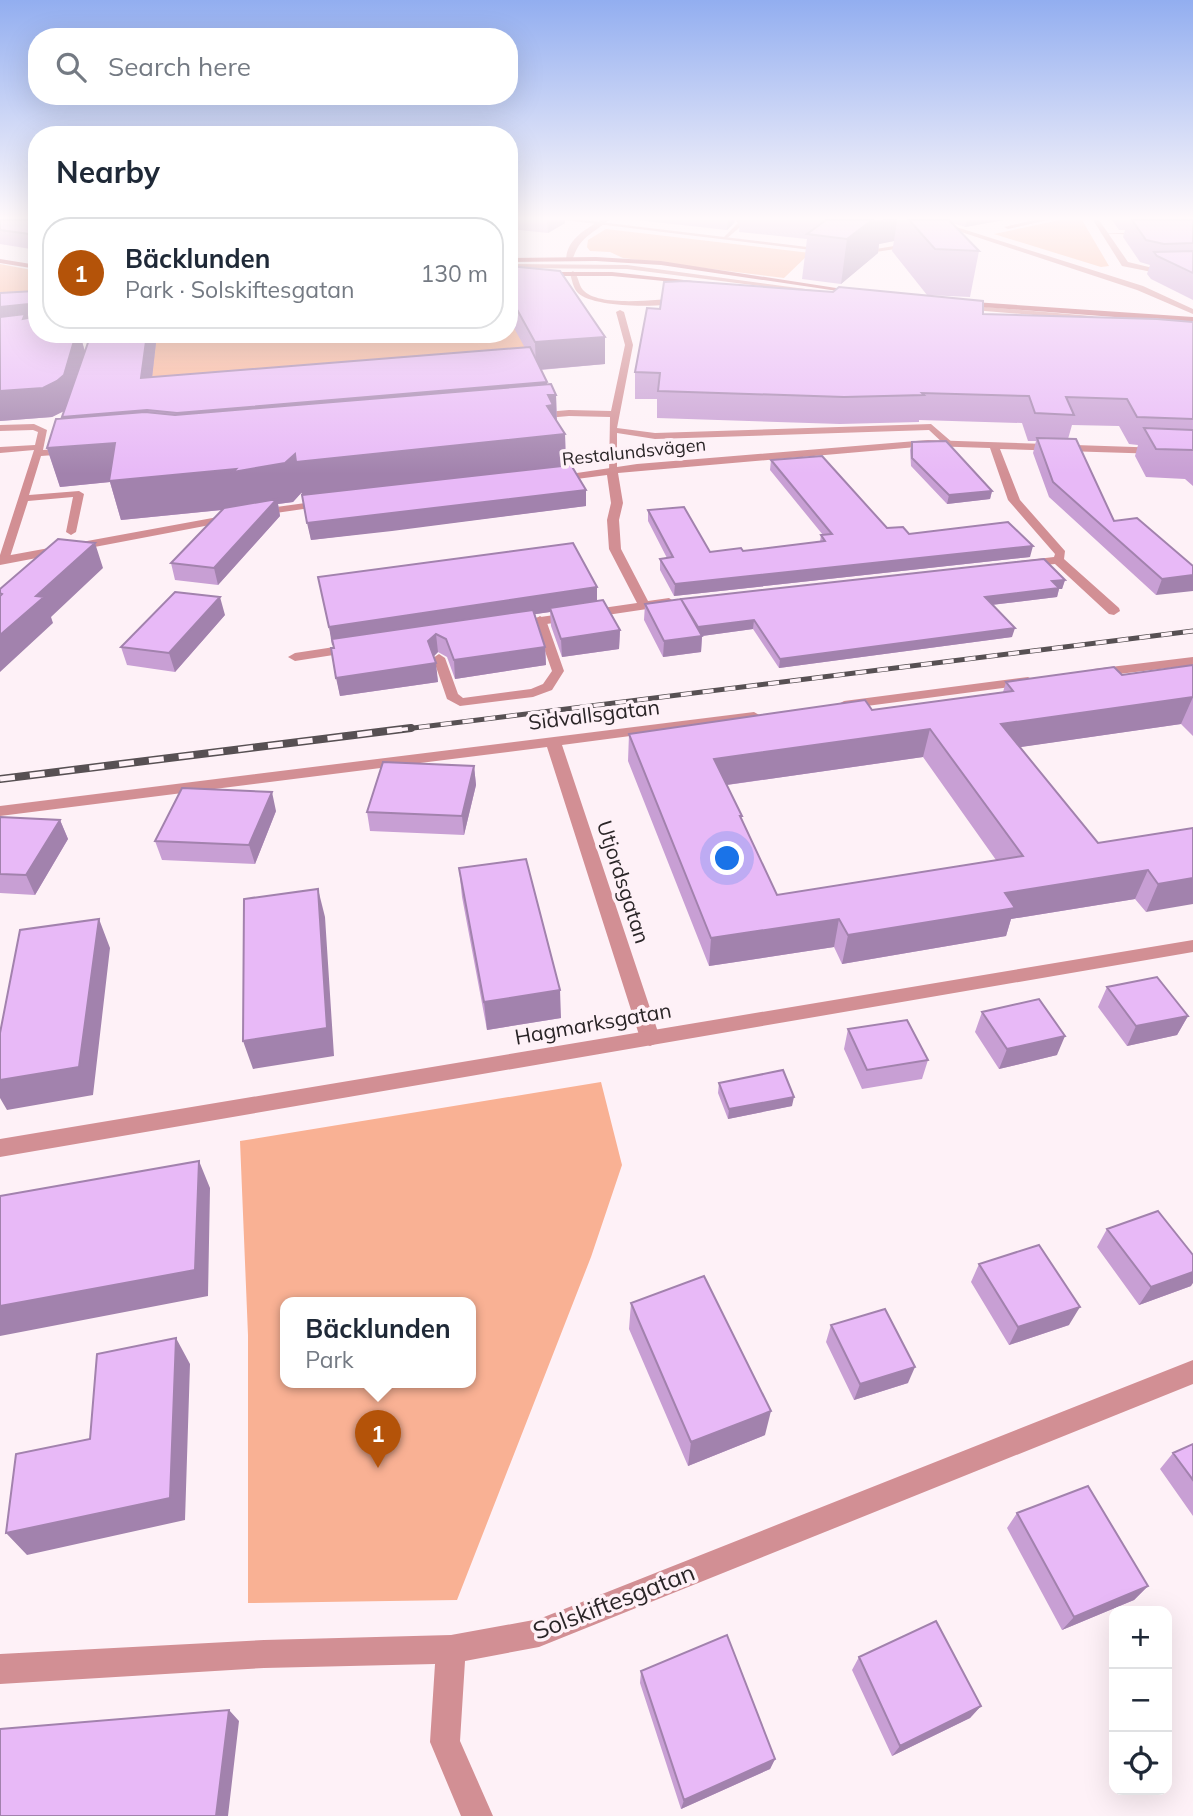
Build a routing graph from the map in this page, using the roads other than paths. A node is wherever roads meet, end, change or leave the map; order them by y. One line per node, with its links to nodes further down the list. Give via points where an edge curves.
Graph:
1 (951, 306): 3 (main road)
2 (620, 312): 4 (lane, via 629,345)
3 (1193, 325)
4 (615, 414): 5 (lane); 9 (lane)
5 (521, 418)
6 (50, 423): 7 (lane)
7 (38, 427): 8 (lane); 13 (lane, via 43,435)
8 (0, 428)
9 (612, 430): 10 (lane, via 655,436 931,427); 16 (lane)
10 (948, 443): 11 (street, Restalundsvägen); 16 (street, Restalundsvägen)
11 (993, 444): 15 (street, Restalundsvägen); 22 (street, via 1014,502 1061,554)
12 (0, 450): 13 (lane)
13 (39, 450): 14 (lane); 18 (lane)
14 (77, 450)
15 (1193, 452)
16 (612, 472): 17 (street, Restalundsvägen); 25 (street, via 617,503 612,520 615,549)
17 (544, 480)
18 (24, 498): 20 (lane, via 79,494); 21 (lane)
19 (335, 502): 21 (street)
20 (71, 532)
21 (2, 560)
22 (1058, 560): 23 (street); 26 (street)
23 (1017, 564)
24 (685, 600): 25 (street)
25 (644, 605): 27 (street)
26 (1114, 611)
27 (540, 620): 28 (street); 31 (lane, via 558,671 548,687 533,694 460,702 452,696)
28 (499, 626)
29 (363, 647): 30 (street)
30 (295, 657)
31 (439, 658)
32 (1193, 661): 33 (street)
33 (1075, 676)
34 (1048, 679): 35 (street)
35 (827, 707)
36 (774, 713): 37 (street, Sidvallsgatan)
37 (553, 741): 38 (street, Sidvallsgatan); 40 (street, Utjordsgatan)
38 (0, 811)
39 (1193, 946): 40 (street, Hagmarksgatan)
40 (650, 1038): 41 (street, Hagmarksgatan)
41 (0, 1148)
42 (1193, 1372): 43 (street, Solskiftesgatan, via 540,1633)
43 (452, 1649): 44 (street, Solskiftesgatan); 45 (street, via 445,1742)
44 (0, 1669)
45 (477, 1816)

